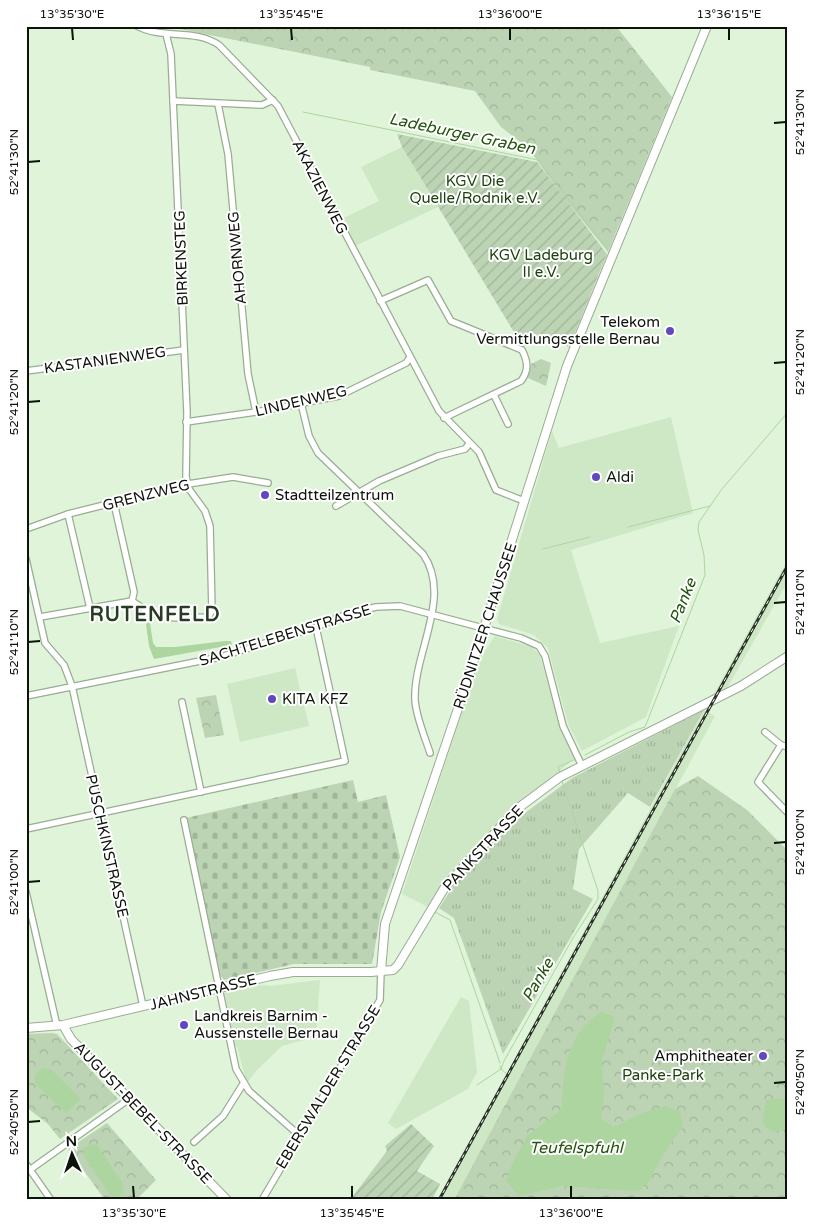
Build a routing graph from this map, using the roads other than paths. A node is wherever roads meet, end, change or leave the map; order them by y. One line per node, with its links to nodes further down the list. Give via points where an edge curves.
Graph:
1 (137, 26): 3 (street, AKAZIENWEG)
2 (707, 26): 21 (main road, RÜDNITZER CHAUSSEE, via 568,366)
3 (166, 34): 4 (street, AKAZIENWEG, via 209,38); 5 (street, BIRKENSTEG, via 171,54)
4 (273, 100): 6 (street, via 262,105); 7 (street, AKAZIENWEG)
5 (173, 101): 6 (street); 8 (street, BIRKENSTEG)
6 (218, 104): 13 (street, AHORNWEG, via 228,154 247,366)
7 (380, 301): 9 (street, AKAZIENWEG); 11 (street, via 428,280 452,321 522,350 528,363 525,376 521,382)
8 (184, 350): 10 (street, KASTANIENWEG); 15 (street, BIRKENSTEG)
9 (409, 359): 12 (street, LINDENWEG, via 338,396); 14 (street, AKAZIENWEG)
10 (26, 371)
11 (494, 396): 14 (street); 16 (street)
12 (300, 403): 13 (street, LINDENWEG); 20 (street, via 313,445 328,464)
13 (256, 412): 15 (street, LINDENWEG)
14 (444, 418): 17 (street, AKAZIENWEG)
15 (186, 422): 19 (street, BIRKENSTEG)
16 (508, 424)
17 (469, 444): 20 (street, via 465,449 400,471); 21 (street, AKAZIENWEG, via 479,452 496,490)
18 (268, 483): 19 (street, GRENZWEG, via 233,478)
19 (188, 484): 22 (street, GRENZWEG); 27 (street, via 205,511 210,526 211,614 208,617 165,618 147,612)
20 (359, 492): 23 (street); 29 (street, via 423,554 431,566 435,583)
21 (524, 501): 32 (main road, RÜDNITZER CHAUSSEE)
22 (114, 502): 24 (street, GRENZWEG); 27 (street, via 134,592)
23 (336, 506)
24 (68, 514): 25 (street, GRENZWEG); 28 (street)
25 (26, 529)
26 (26, 559): 30 (street)
27 (132, 601): 28 (street)
28 (90, 608): 30 (street)
29 (431, 614): 31 (street, SACHTELEBENSTRASSE, via 400,606 376,607 347,614); 32 (street, SACHTELEBENSTRASSE); 39 (street, via 418,667 415,701)
30 (40, 617): 34 (street, PUSCHKINSTRASSE, via 45,642 64,665)
31 (316, 627): 34 (street, SACHTELEBENSTRASSE, via 220,657); 41 (street, via 345,761)
32 (484, 628): 40 (street, SACHTELEBENSTRASSE, via 539,646 563,726); 47 (main road, RÜDNITZER CHAUSSEE, via 386,924)
33 (788, 656): 40 (main road, PANKSTRASSE, via 719,697)
34 (72, 686): 35 (street, SACHTELEBENSTRASSE); 43 (street, PUSCHKINSTRASSE)
35 (26, 696)
36 (182, 702): 41 (street)
37 (766, 732): 38 (street)
38 (785, 746): 42 (street, via 758,782)
39 (430, 753)
40 (582, 766): 47 (main road, PANKSTRASSE, via 553,782 506,820 445,887 398,965 392,970)
41 (200, 792): 43 (street)
42 (788, 813)
43 (100, 814): 45 (street); 49 (street, PUSCHKINSTRASSE)
44 (184, 820): 48 (street)
45 (26, 830)
46 (26, 892): 50 (street)
47 (381, 971): 48 (main road, JAHNSTRASSE, via 293,972); 54 (street, EBERSWALDER STRASSE, via 380,1000)
48 (218, 987): 49 (main road, JAHNSTRASSE); 52 (street, via 236,1069)
49 (143, 1006): 50 (main road, JAHNSTRASSE)
50 (60, 1025): 51 (main road, JAHNSTRASSE); 53 (main road, AUGUST-BEBEL-STRASSE)
51 (26, 1028)
52 (243, 1084): 54 (street); 55 (street, via 223,1116)
53 (129, 1099): 57 (street); 59 (main road, AUGUST-BEBEL-STRASSE)
54 (300, 1136): 60 (street, EBERSWALDER STRASSE)
55 (194, 1142)
56 (26, 1164): 57 (street)
57 (31, 1169): 58 (street)
58 (51, 1200)
59 (227, 1200)
60 (262, 1200)

